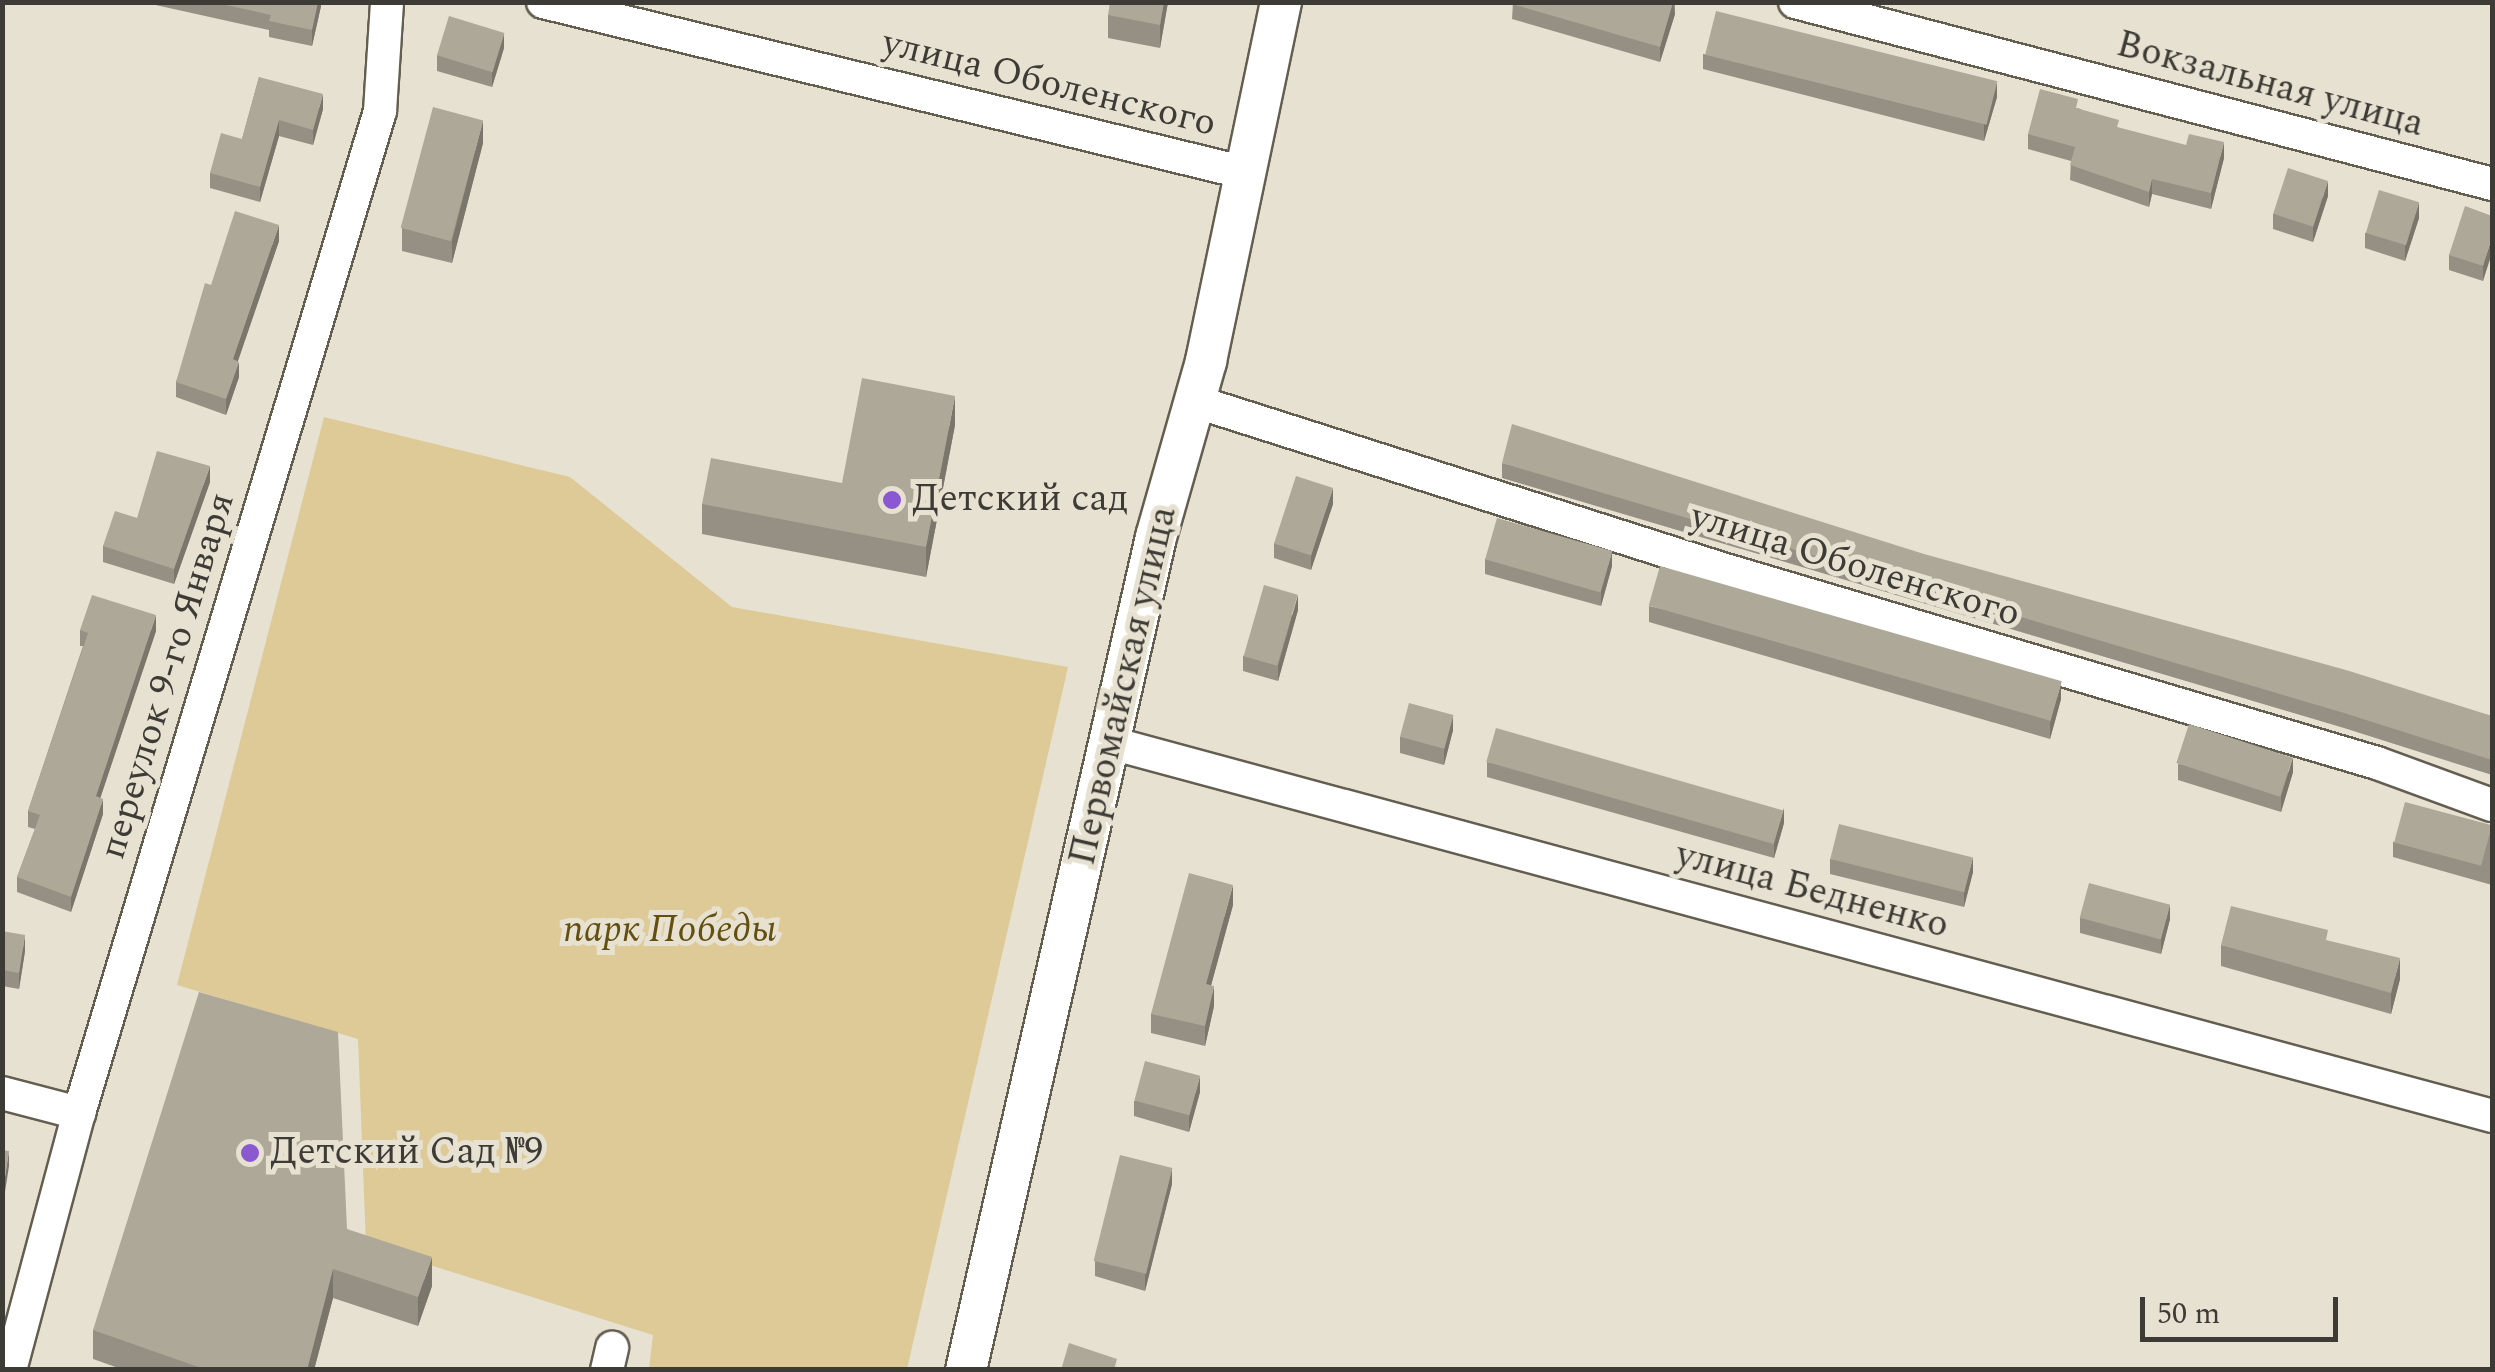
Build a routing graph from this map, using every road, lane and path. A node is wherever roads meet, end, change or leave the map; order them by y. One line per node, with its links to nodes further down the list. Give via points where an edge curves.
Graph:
1 (387, 2): 11 (street, переулок 9-го Января, via 380,111)
2 (543, 2): 5 (street, улица Оболенского)
3 (1281, 2): 5 (main road, Первомайская улица)
4 (1795, 2): 6 (street, Вокзальная улица)
5 (1246, 173): 7 (main road, Первомайская улица)
6 (2492, 184)
7 (1194, 401): 8 (main road, Первомайская улица); 9 (street, улица Оболенского, via 1722,569 2378,763)
8 (1111, 743): 12 (street, улица Бедненко); 14 (main road, Первомайская улица)
9 (2492, 804)
10 (2, 1092): 11 (street)
11 (78, 1113): 13 (street, переулок 9-го Января)
12 (2492, 1116)
13 (10, 1370)
14 (966, 1370)

